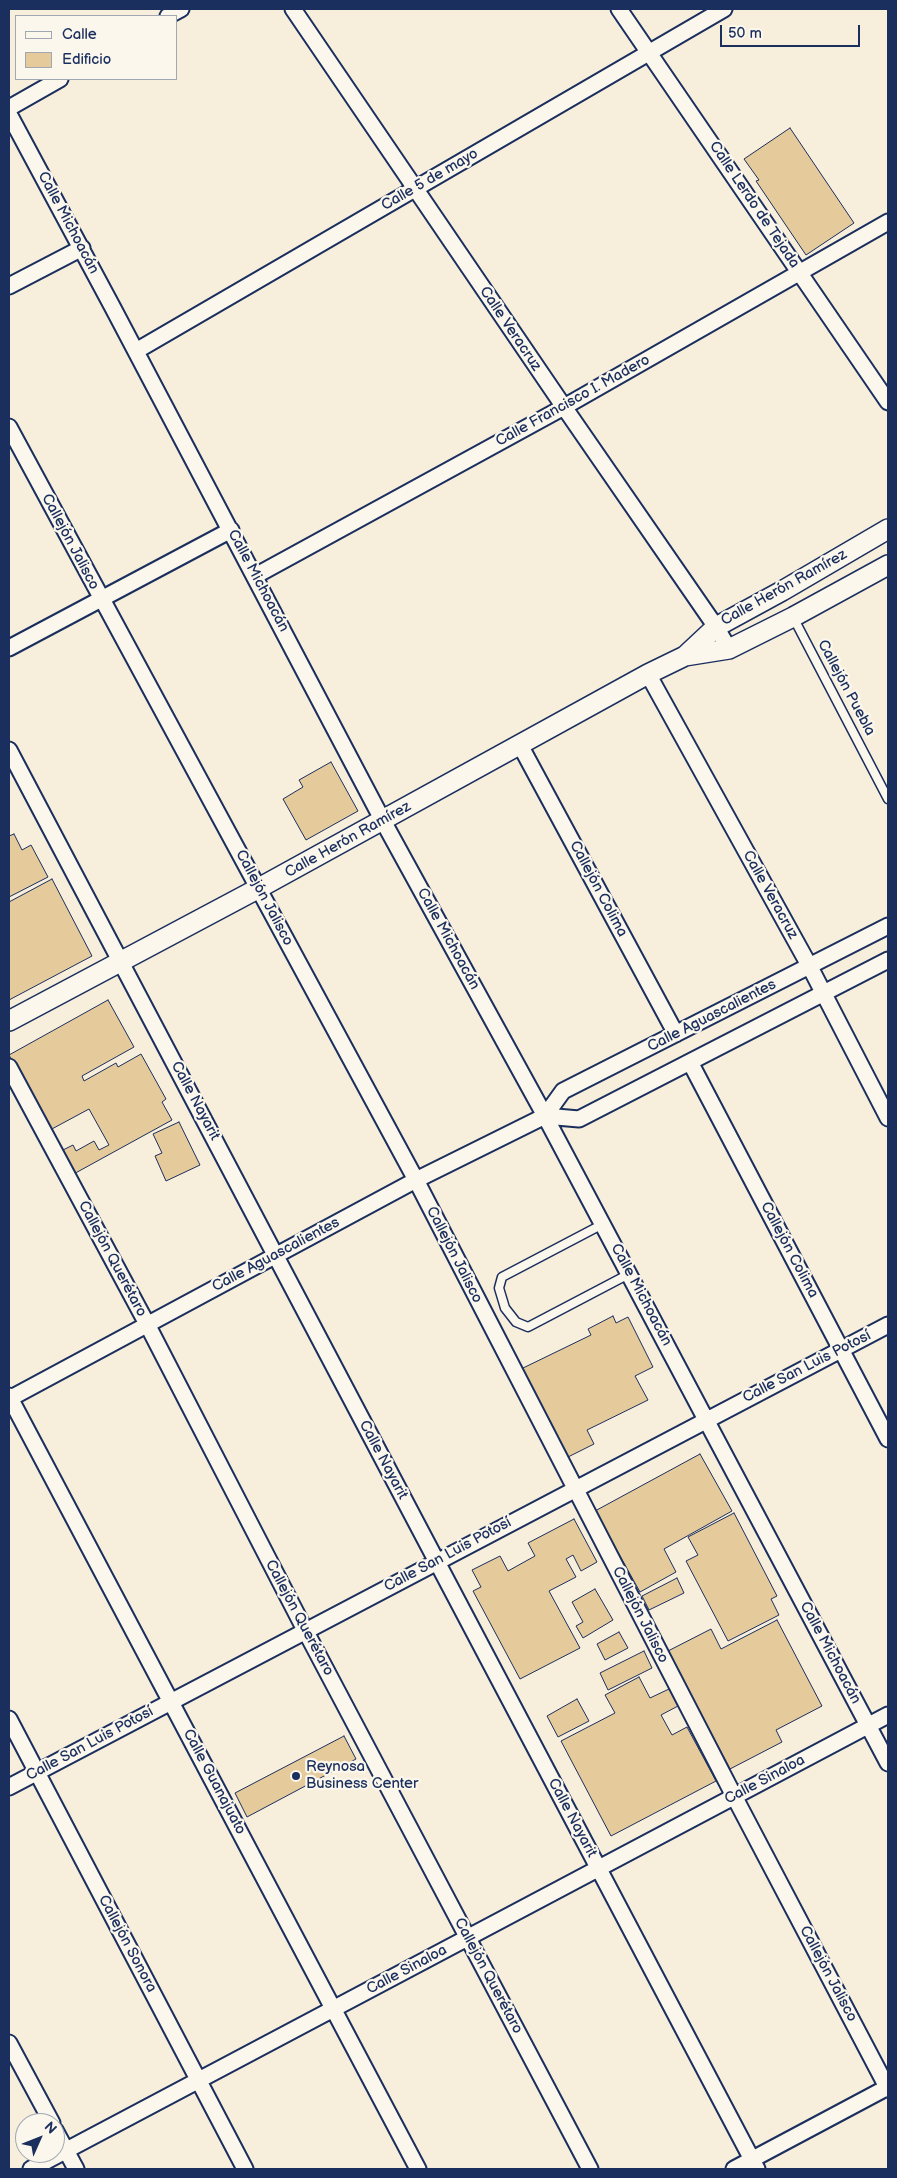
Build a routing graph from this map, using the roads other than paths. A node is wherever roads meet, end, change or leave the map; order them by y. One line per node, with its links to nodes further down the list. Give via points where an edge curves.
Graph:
1 (181, 9): 5 (street)
2 (293, 9): 10 (street, Calle Veracruz)
3 (619, 9): 6 (street, Calle Lerdo de Tejada)
4 (724, 9): 6 (street, Calle 5 de mayo)
5 (170, 15)
6 (649, 52): 10 (street, Calle 5 de mayo); 13 (street, Calle Lerdo de Tejada)
7 (58, 80): 8 (street)
8 (9, 108)
9 (9, 114): 12 (street, Calle Michoacán)
10 (415, 189): 15 (street, Calle 5 de mayo); 17 (street, Calle Veracruz)
11 (888, 222): 13 (street, Calle Francisco I. Madero)
12 (82, 248): 14 (street); 15 (street, Calle Michoacán)
13 (800, 274): 16 (street, Calle Lerdo de Tejada); 17 (street, Calle Francisco I. Madero)
14 (9, 286)
15 (136, 351): 20 (street, Calle Michoacán)
16 (888, 402)
17 (564, 408): 22 (street, Calle Francisco I. Madero); 25 (street, Calle Veracruz)
18 (9, 427): 23 (street, Callejón Jalisco)
19 (888, 529): 25 (street, Calle Herón Ramírez)
20 (231, 530): 22 (street, Calle Michoacán); 23 (street)
21 (888, 565): 24 (street, Calle Herón Ramírez)
22 (255, 576): 33 (street, Calle Michoacán)
23 (100, 599): 26 (street); 34 (street, Callejón Jalisco)
24 (793, 617): 27 (street, Calle Herón Ramírez); 32 (lane, Callejón Puebla)
25 (716, 626): 27 (street, Calle Veracruz); 28 (street, Calle Herón Ramírez)
26 (9, 648)
27 (728, 649): 28 (street, Calle Herón Ramírez)
28 (685, 656): 29 (street, Calle Herón Ramírez)
29 (648, 674): 30 (street, Calle Herón Ramírez); 38 (street, Calle Veracruz)
30 (520, 745): 33 (street, Calle Herón Ramírez); 41 (street, Callejón Colima)
31 (9, 750): 37 (street, Calle Nayarit)
32 (888, 799)
33 (383, 821): 34 (street, Calle Herón Ramírez); 44 (street, Calle Michoacán)
34 (259, 888): 37 (street, Calle Herón Ramírez); 46 (street, Callejón Jalisco)
35 (888, 926): 38 (street, Calle Aguascalientes)
36 (888, 960): 39 (street, Calle Aguascalientes)
37 (121, 961): 40 (street, Calle Herón Ramírez); 48 (street, Calle Nayarit)
38 (810, 967): 39 (street, Calle Veracruz); 41 (street, Calle Aguascalientes)
39 (824, 994): 42 (street, Calle Aguascalientes); 45 (street, Calle Veracruz)
40 (9, 1021)
41 (676, 1034): 44 (street, Calle Aguascalientes, via 563,1091)
42 (690, 1062): 44 (street, Calle Aguascalientes, via 579,1118); 52 (street, Callejón Colima)
43 (9, 1067): 50 (street, Callejón Querétaro)
44 (545, 1116): 46 (street, Calle Aguascalientes); 47 (street, Calle Michoacán)
45 (888, 1118)
46 (416, 1180): 48 (street, Calle Aguascalientes); 56 (street, Callejón Jalisco)
47 (603, 1224): 49 (street, Calle Michoacán); 49 (lane, via 502,1277 499,1288 505,1308 516,1322 528,1327)
48 (276, 1255): 50 (street, Calle Aguascalientes); 57 (street, Calle Nayarit)
49 (629, 1274): 54 (street, Calle Michoacán)
50 (147, 1324): 53 (street, Calle Aguascalientes); 58 (street, Callejón Querétaro)
51 (888, 1325): 52 (street, Calle San Luis Potosí)
52 (841, 1349): 54 (street, Calle San Luis Potosí); 55 (street, Callejón Colima)
53 (9, 1398): 59 (street, Calle Guanajuato)
54 (707, 1419): 56 (street, Calle San Luis Potosí); 62 (street, Calle Michoacán)
55 (888, 1439)
56 (574, 1489): 57 (street, Calle San Luis Potosí); 66 (street, Callejón Jalisco)
57 (436, 1562): 58 (street, Calle San Luis Potosí); 67 (street, Calle Nayarit)
58 (306, 1630): 59 (street, Calle San Luis Potosí); 68 (street, Callejón Querétaro)
59 (171, 1701): 64 (street, Calle San Luis Potosí); 69 (street, Calle Guanajuato)
60 (888, 1715): 62 (street, Calle Sinaloa)
61 (9, 1719): 64 (street, Callejón Sonora)
62 (868, 1725): 63 (street, Calle Michoacán); 66 (street, Calle Sinaloa)
63 (888, 1763)
64 (37, 1772): 65 (street, Calle San Luis Potosí); 71 (street, Callejón Sonora)
65 (9, 1787)
66 (734, 1796): 67 (street, Calle Sinaloa); 72 (street, Callejón Jalisco)
67 (598, 1868): 68 (street, Calle Sinaloa); 75 (street, Calle Nayarit)
68 (468, 1938): 69 (street, Calle Sinaloa); 80 (street, Callejón Querétaro)
69 (334, 2009): 71 (street, Calle Sinaloa); 79 (street, Calle Guanajuato)
70 (9, 2043): 73 (street)
71 (199, 2080): 74 (street, Calle Sinaloa); 78 (street, Callejón Sonora)
72 (888, 2088): 75 (street)
73 (47, 2113)
74 (66, 2151): 76 (street, Calle Sinaloa); 77 (street)
75 (754, 2164): 81 (street)
76 (31, 2169)
77 (76, 2169)
78 (245, 2169)
79 (418, 2169)
80 (590, 2169)
81 (734, 2169)

